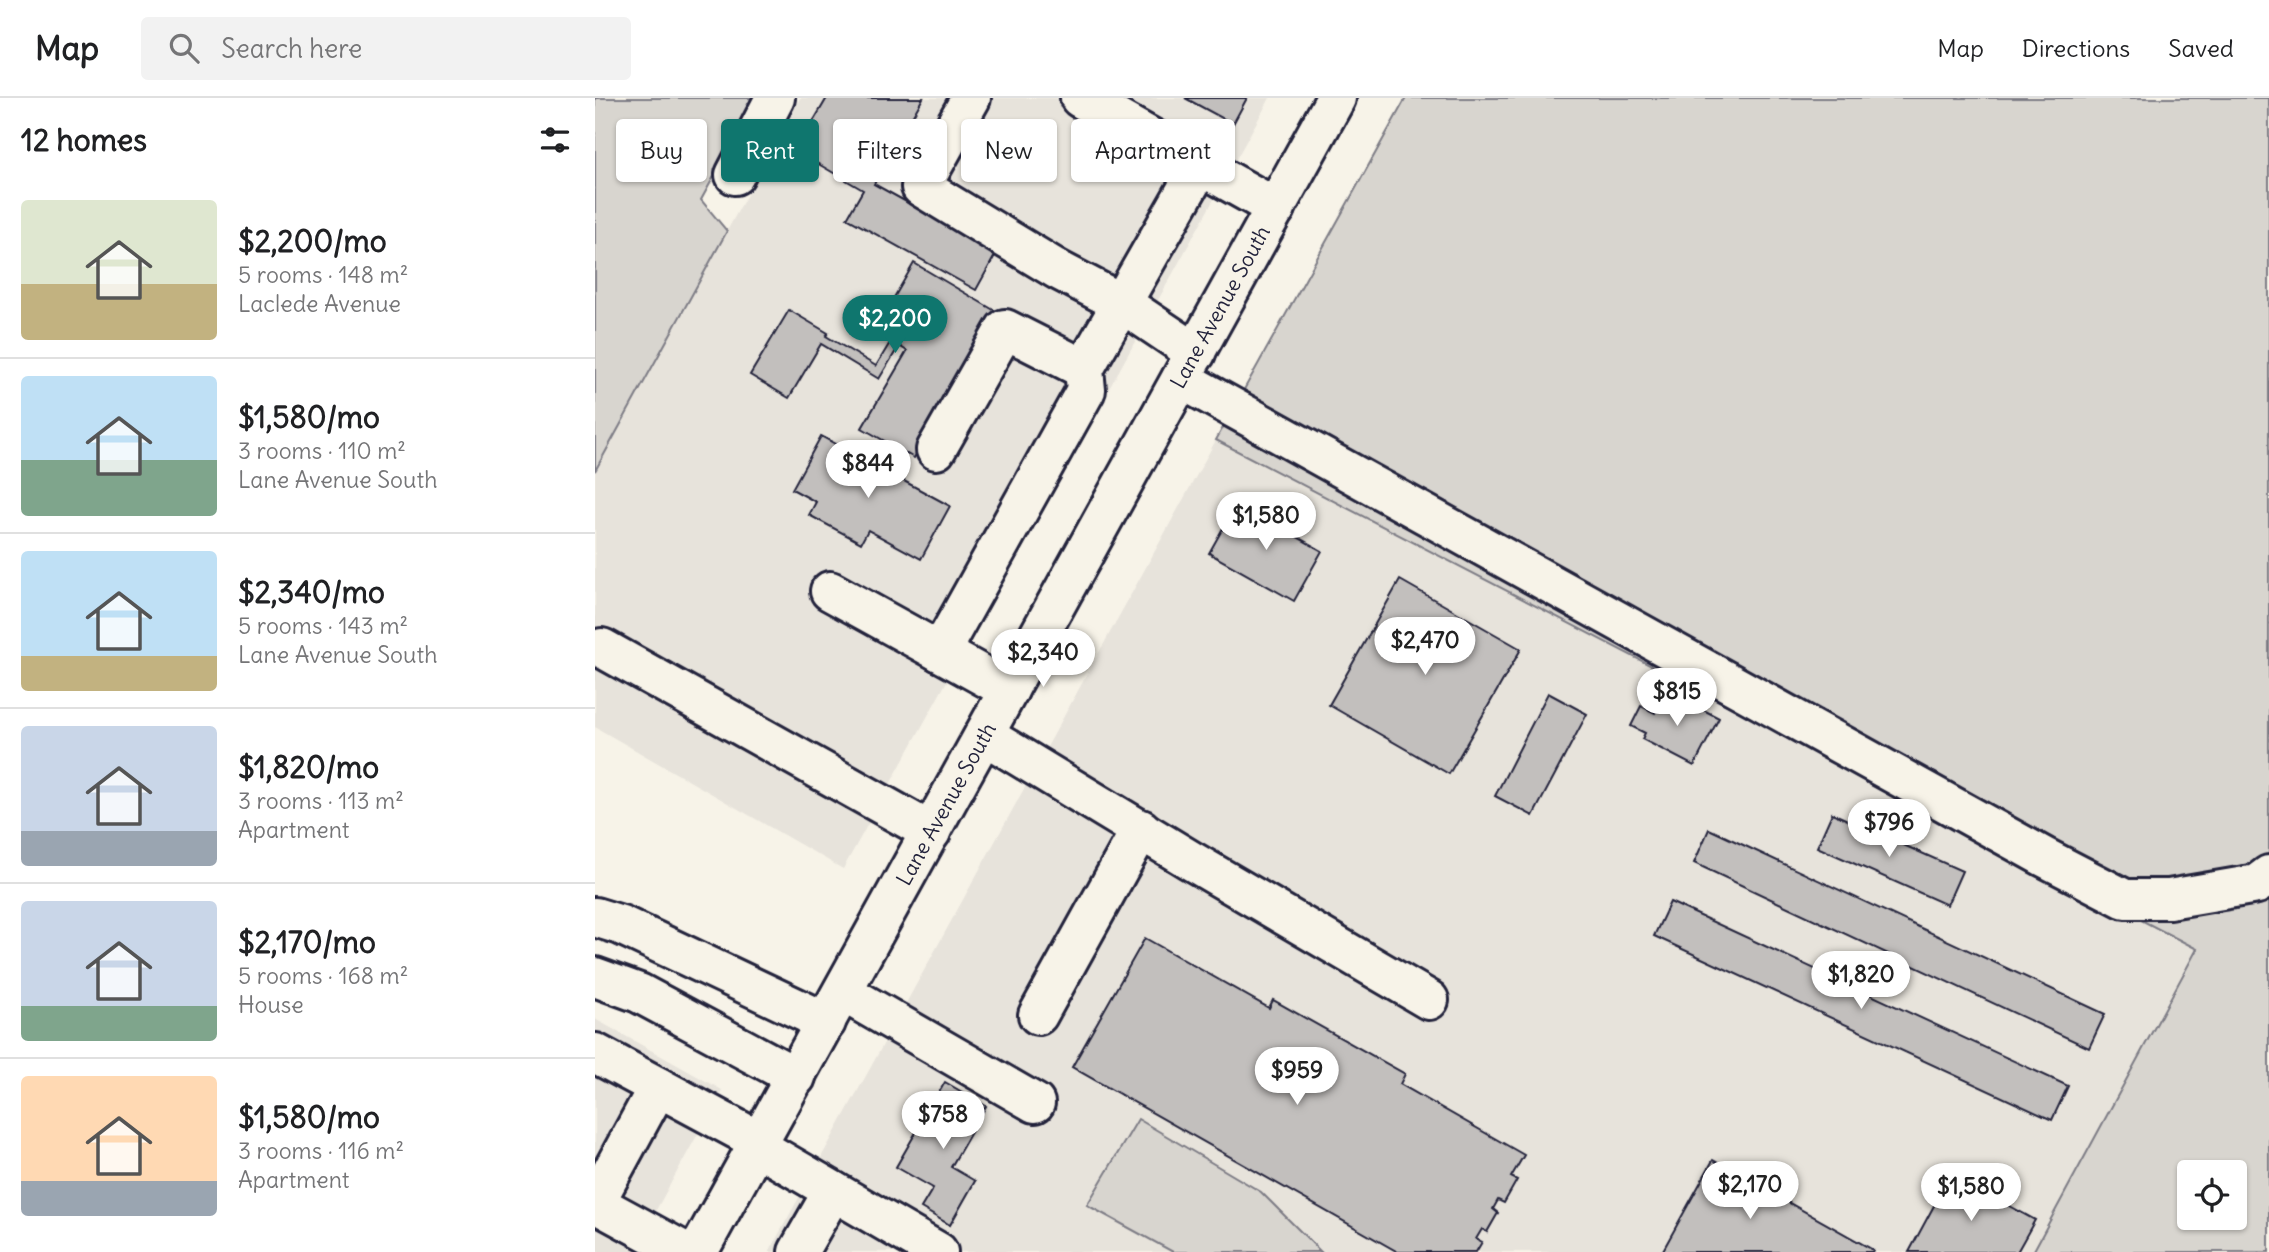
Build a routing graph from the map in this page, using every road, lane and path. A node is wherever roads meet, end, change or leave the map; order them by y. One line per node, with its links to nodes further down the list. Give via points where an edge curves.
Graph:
1 (775, 98): 5 (main road)
2 (971, 98): 10 (main road, via 921,187)
3 (1080, 98): 6 (main road)
4 (1336, 98): 9 (main road, Lane Avenue South)
5 (764, 119)
6 (1117, 119)
7 (1191, 182): 10 (main road)
8 (1229, 182): 9 (main road)
9 (1276, 208): 11 (main road, Lane Avenue South)
10 (1123, 304): 11 (main road); 12 (main road)
11 (1188, 366): 17 (main road, Lane Avenue South); 21 (main road, via 2125,899 2169,899 2257,884)
12 (1084, 369): 13 (main road, via 1005,329); 16 (main road, via 1086,390)
13 (936, 450)
14 (830, 592): 16 (main road)
15 (601, 648): 20 (main road)
16 (940, 652): 17 (main road)
17 (1009, 690): 18 (main road, Lane Avenue South)
18 (984, 735): 19 (main road); 20 (main road, Lane Avenue South)
19 (1141, 829): 24 (main road); 26 (main road)
20 (931, 832): 25 (main road, Lane Avenue South)
21 (2269, 875)
22 (595, 918): 25 (main road)
23 (595, 977): 28 (main road, via 639,993)
24 (1429, 1000)
25 (835, 1007): 28 (main road, Lane Avenue South); 30 (main road)
26 (1038, 1015)
27 (595, 1053): 29 (main road)
28 (796, 1077): 31 (main road, Lane Avenue South)
29 (658, 1087): 31 (main road); 33 (main road)
30 (1035, 1103)
31 (758, 1144): 32 (main road); 35 (main road, Lane Avenue South)
32 (833, 1191): 36 (main road); 37 (main road)
33 (595, 1203): 34 (main road)
34 (685, 1252)
35 (698, 1252)
36 (798, 1252)
37 (937, 1252)

